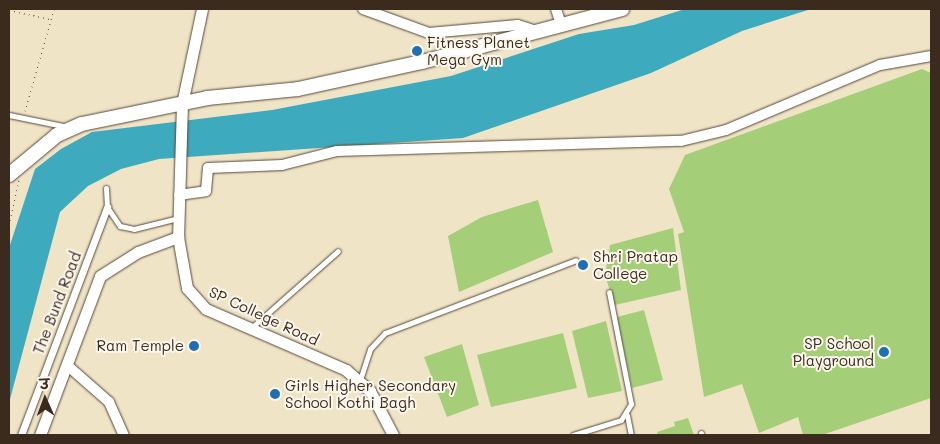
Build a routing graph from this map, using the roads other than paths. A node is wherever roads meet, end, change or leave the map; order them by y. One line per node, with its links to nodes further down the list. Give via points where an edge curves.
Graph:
1 (202, 9): 8 (street, SP College Road)
2 (363, 9): 6 (street, via 429,33 518,25)
3 (556, 9): 5 (street)
4 (622, 9): 5 (main road)
5 (561, 24): 6 (main road)
6 (537, 31): 8 (main road, via 298,89)
7 (931, 56): 13 (street, via 880,65 726,130 681,141 338,151 282,165 208,168 206,191)
8 (182, 109): 10 (main road); 13 (street, SP College Road)
9 (9, 116): 10 (lane, via 24,116)
10 (71, 128): 11 (main road, via 48,142)
11 (14, 172)
12 (106, 188): 14 (lane)
13 (180, 195): 15 (street, SP College Road)
14 (106, 207): 15 (lane, via 125,229); 24 (street, The Bund Road)
15 (178, 218): 16 (street, SP College Road)
16 (178, 237): 20 (street, SP College Road, via 182,275 195,300); 21 (street, via 138,252 100,276)
17 (338, 250): 20 (lane)
18 (576, 260): 22 (lane, via 385,333 370,349)
19 (609, 292): 23 (lane, via 631,404)
20 (251, 328): 22 (street, SP College Road)
21 (68, 366): 25 (street); 26 (street, via 109,402)
22 (360, 380): 27 (street)
23 (627, 416): 28 (lane); 29 (lane)
24 (21, 435)
25 (40, 435)
26 (124, 435)
27 (393, 435)
28 (573, 435)
29 (631, 435)

